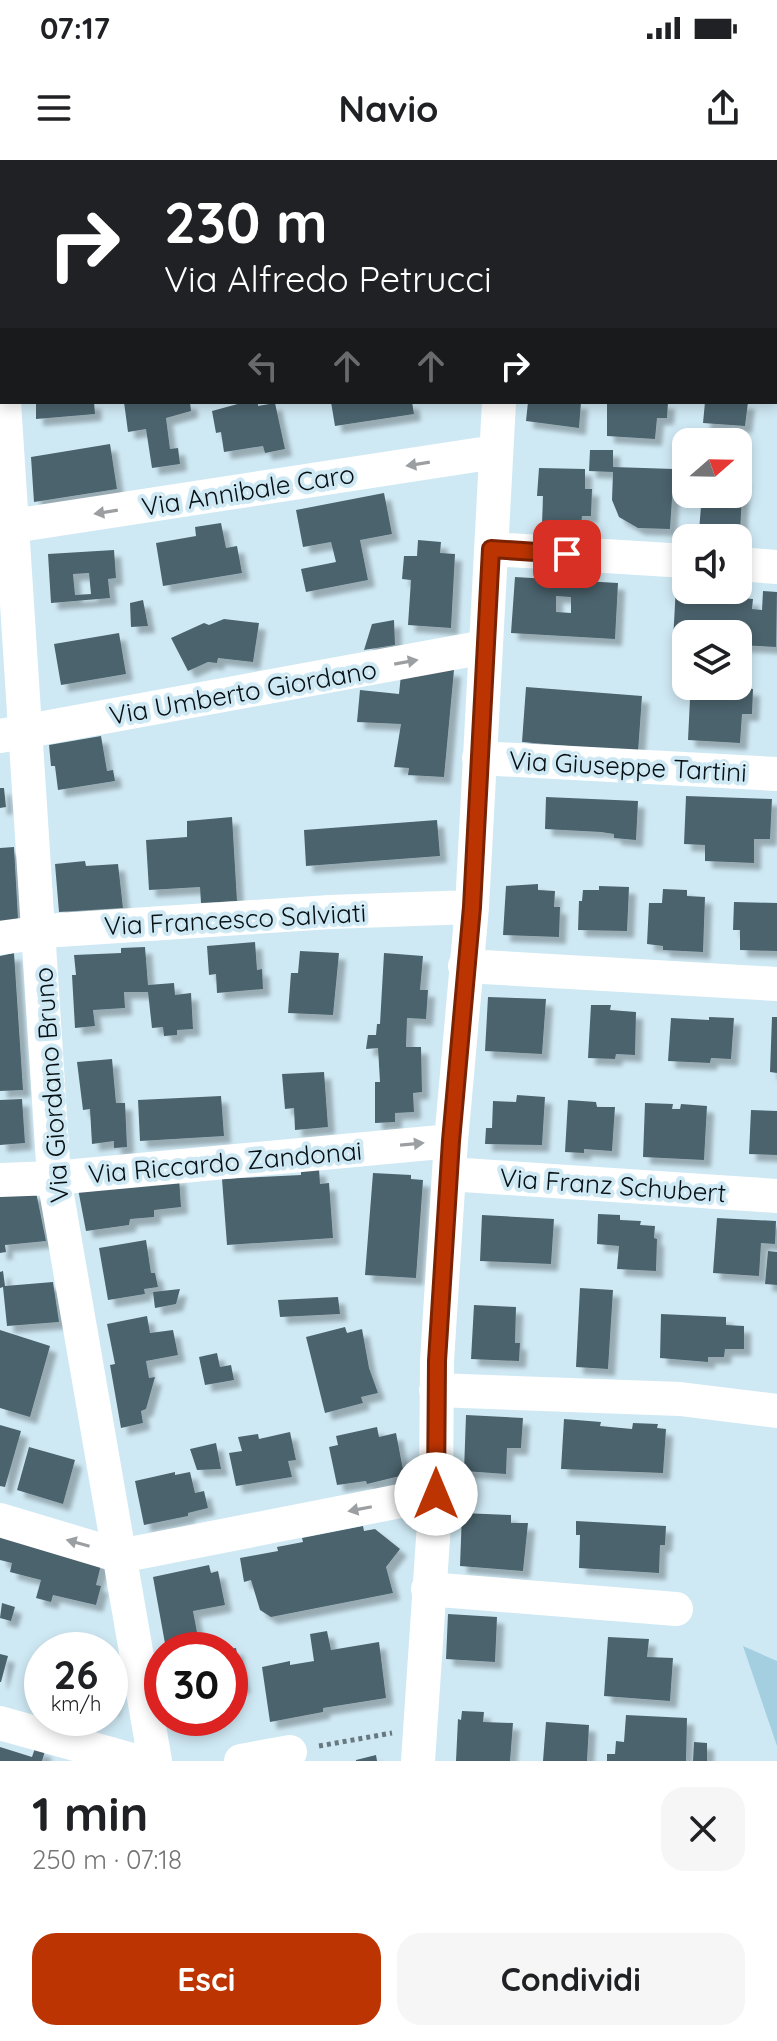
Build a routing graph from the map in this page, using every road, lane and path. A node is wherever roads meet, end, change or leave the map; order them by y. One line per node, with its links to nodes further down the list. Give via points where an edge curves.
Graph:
1 (4, 404): 4 (street, Via Giordano Bruno)
2 (499, 404): 3 (street)
3 (495, 452): 4 (street, Via Annibale Caro, one-way to 4); 5 (street)
4 (6, 527): 10 (street, Via Giordano Bruno)
5 (491, 549): 6 (street); 9 (street)
6 (672, 560)
7 (752, 565): 8 (street)
8 (777, 567)
9 (485, 647): 10 (street, Via Umberto Giordano, one-way to 9); 11 (street)
10 (13, 734): 14 (street, Via Giordano Bruno)
11 (479, 758): 12 (street, Via Giuseppe Tartini); 13 (street)
12 (777, 774)
13 (472, 907): 14 (street, Via Francesco Salviati); 16 (street)
14 (39, 931): 15 (street, Via Francesco Salviati); 19 (street, Via Giordano Bruno)
15 (0, 938)
16 (465, 966): 17 (street); 18 (street)
17 (777, 984)
18 (450, 1158): 19 (street, Via Riccardo Zandonai, one-way to 18); 21 (street, Via Franz Schubert); 22 (street)
19 (54, 1178): 20 (street, Via Riccardo Zandonai); 26 (street, Via Giordano Bruno)
20 (0, 1180)
21 (777, 1196)
22 (436, 1390): 23 (street, via 680,1399); 24 (street)
23 (777, 1411)
24 (436, 1494): 26 (street, one-way to 26); 27 (street)
25 (0, 1520): 26 (street, one-way to 25)
26 (120, 1556): 33 (street, Via Giordano Bruno)
27 (428, 1589): 28 (street); 30 (street)
28 (676, 1609)
29 (0, 1723): 32 (street)
30 (419, 1744): 31 (path)
31 (290, 1752): 34 (street)
32 (136, 1761)
33 (155, 1761)
34 (241, 1761)

